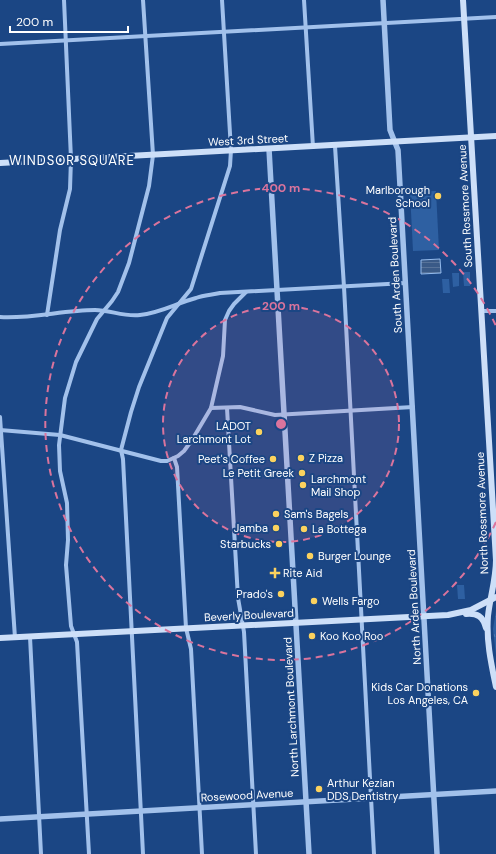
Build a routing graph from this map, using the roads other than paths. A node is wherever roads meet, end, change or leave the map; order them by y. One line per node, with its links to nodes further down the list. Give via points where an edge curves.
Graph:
1 (64, 0): 13 (street)
2 (143, 0): 12 (street)
3 (222, 0): 11 (street)
4 (304, 0): 10 (street)
5 (383, 0): 9 (street, South Arden Boulevard)
6 (463, 0): 8 (main road, South Rossmore Avenue)
7 (496, 18): 8 (street)
8 (464, 19): 9 (street); 16 (main road, South Rossmore Avenue)
9 (384, 23): 10 (street); 17 (street, South Arden Boulevard, via 390,130)
10 (305, 28): 11 (street); 19 (street)
11 (224, 32): 12 (street); 21 (street)
12 (145, 36): 13 (street); 22 (street)
13 (66, 40): 14 (street); 23 (street)
14 (0, 44)
15 (496, 136): 16 (main road, West 3rd Street)
16 (471, 138): 17 (main road, West 3rd Street); 32 (main road, South Rossmore Avenue)
17 (395, 142): 18 (main road, West 3rd Street); 25 (street, South Arden Boulevard, via 398,150)
18 (335, 146): 19 (main road, West 3rd Street); 26 (street)
19 (313, 147): 20 (main road, West 3rd Street)
20 (269, 149): 21 (main road, West 3rd Street); 27 (street, North Larchmont Boulevard)
21 (231, 150): 22 (main road, West 3rd Street); 29 (street, via 226,180 191,289)
22 (153, 155): 23 (main road, West 3rd Street); 30 (street, via 149,186 129,262 118,292)
23 (71, 159): 24 (main road, West 3rd Street); 33 (street, via 70,189 60,230)
24 (0, 163)
25 (406, 284): 26 (street); 35 (street, South Arden Boulevard)
26 (344, 287): 27 (street); 38 (street)
27 (278, 290): 28 (street); 40 (street, North Larchmont Boulevard)
28 (247, 292): 29 (street, via 220,293); 36 (street, via 234,304 225,320 223,356)
29 (179, 304): 30 (street, via 140,315 125,315); 44 (street, via 164,325 131,412)
30 (104, 310): 33 (street); 43 (street, via 76,362 65,398)
31 (496, 310): 32 (street)
32 (481, 311): 39 (main road, South Rossmore Avenue)
33 (47, 315): 34 (street)
34 (0, 317)
35 (412, 407): 38 (street); 49 (street, North Arden Boulevard)
36 (211, 408): 37 (street); 45 (street, via 184,451)
37 (227, 408): 40 (street, via 240,407 270,414); 52 (street, via 238,598)
38 (350, 410): 40 (street); 50 (street)
39 (488, 410): 46 (main road, North Rossmore Avenue)
40 (285, 414): 51 (street, North Larchmont Boulevard)
41 (0, 417): 42 (street)
42 (0, 430): 43 (street); 58 (street)
43 (60, 435): 44 (street); 55 (street, via 59,458 68,519 66,565 71,626)
44 (121, 450): 45 (street, via 151,460 167,461); 54 (street)
45 (174, 458): 53 (street, via 177,467)
46 (496, 572): 47 (main road, North Rossmore Avenue)
47 (493, 599): 48 (main road, Beverly Boulevard, via 471,610); 59 (main road, North Rossmore Avenue, via 488,618)
48 (448, 615): 49 (main road, Beverly Boulevard); 59 (main road, via 479,615 484,621)
49 (424, 616): 50 (main road, Beverly Boulevard); 62 (street, North Arden Boulevard)
50 (362, 620): 51 (main road, Beverly Boulevard); 63 (street)
51 (296, 623): 52 (main road, Beverly Boulevard); 64 (street, North Larchmont Boulevard)
52 (243, 625): 53 (main road, Beverly Boulevard); 65 (street)
53 (186, 628): 54 (main road, Beverly Boulevard); 66 (street, via 191,649)
54 (132, 631): 55 (main road, Beverly Boulevard); 67 (street)
55 (74, 634): 56 (main road, Beverly Boulevard); 68 (street, via 77,642)
56 (30, 637): 58 (main road, Beverly Boulevard); 69 (street)
57 (0, 638): 58 (main road, Beverly Boulevard)
58 (15, 638)
59 (488, 638): 60 (main road, North Rossmore Avenue)
60 (496, 686)
61 (496, 791): 62 (street, Rosewood Avenue)
62 (434, 794): 63 (street, Rosewood Avenue); 78 (street, North Arden Boulevard)
63 (371, 798): 64 (street, Rosewood Avenue); 77 (street)
64 (306, 802): 65 (street, Rosewood Avenue); 76 (street, North Larchmont Boulevard)
65 (254, 804): 66 (street, Rosewood Avenue); 75 (street)
66 (200, 808): 67 (street, Rosewood Avenue); 74 (street)
67 (140, 811): 68 (street, Rosewood Avenue); 73 (street)
68 (87, 814): 69 (street, Rosewood Avenue); 72 (street)
69 (39, 816): 70 (street, Rosewood Avenue); 71 (street)
70 (0, 819)
71 (41, 854)
72 (89, 854)
73 (143, 854)
74 (202, 854)
75 (256, 854)
76 (309, 854)
77 (374, 854)
78 (437, 854)

